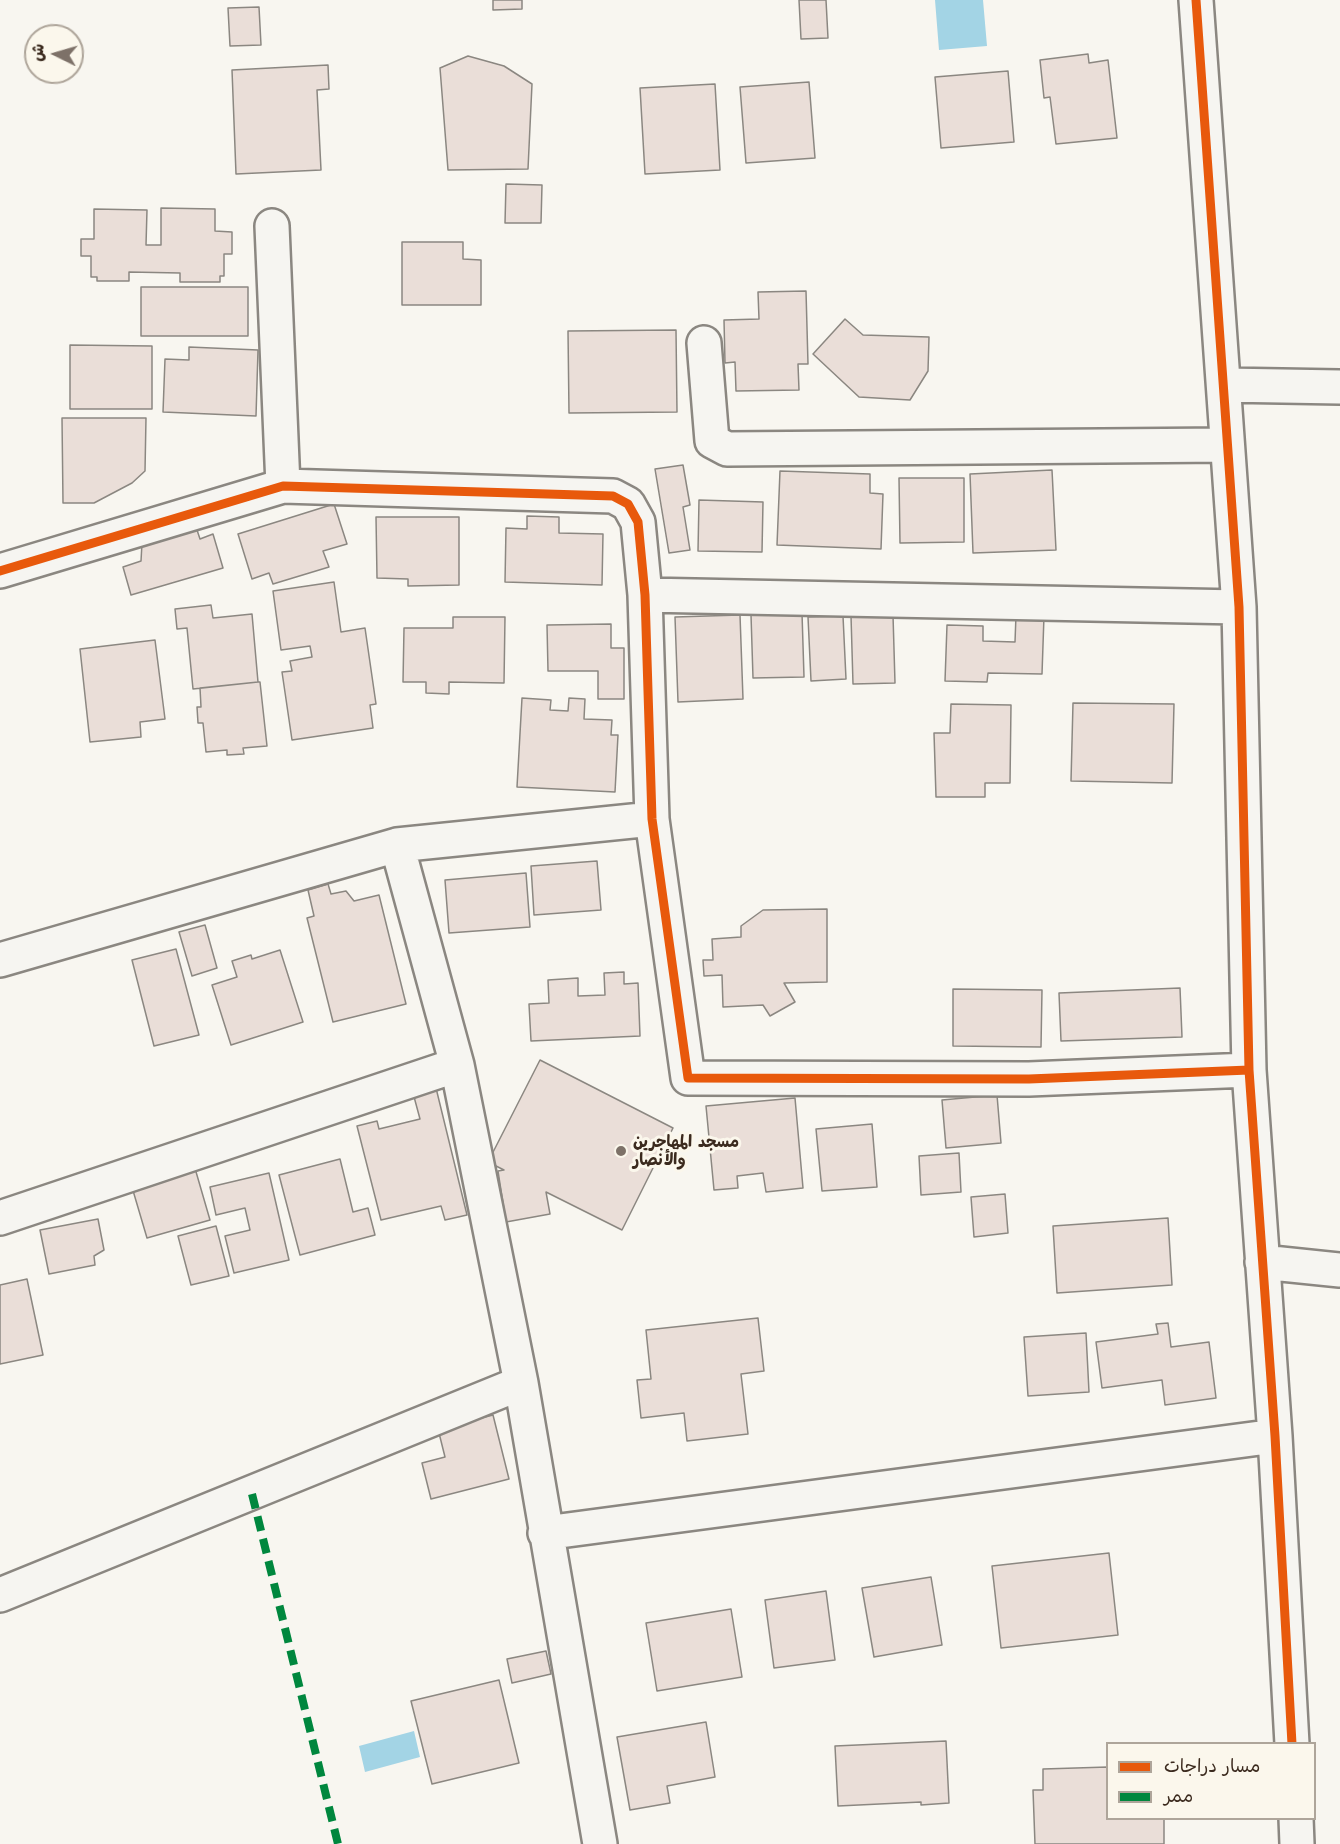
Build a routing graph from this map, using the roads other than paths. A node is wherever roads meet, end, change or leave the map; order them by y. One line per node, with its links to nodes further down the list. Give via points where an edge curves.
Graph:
1 (1196, 0): 4 (street)
2 (272, 226): 7 (street)
3 (704, 343): 6 (street, via 711,441 727,449)
4 (1224, 385): 5 (street); 6 (street)
5 (1340, 387)
6 (1227, 445): 10 (street)
7 (283, 486): 8 (street); 9 (street, via 613,496 628,504 638,522)
8 (0, 571)
9 (645, 595): 10 (street); 11 (street)
10 (1239, 607): 15 (street)
11 (652, 819): 12 (street); 15 (street, via 688,1078 1029,1079)
12 (397, 845): 13 (street); 14 (street)
13 (0, 960)
14 (457, 1065): 16 (street); 19 (street)
15 (1249, 1070): 17 (street)
16 (0, 1218)
17 (1262, 1262): 18 (street); 20 (street)
18 (1340, 1270)
19 (521, 1383): 21 (street); 22 (street)
20 (1275, 1436): 21 (street); 23 (street)
21 (545, 1533): 25 (street)
22 (0, 1595)
23 (1292, 1742)
24 (1296, 1820): 26 (street)
25 (600, 1844)
26 (1297, 1844)

